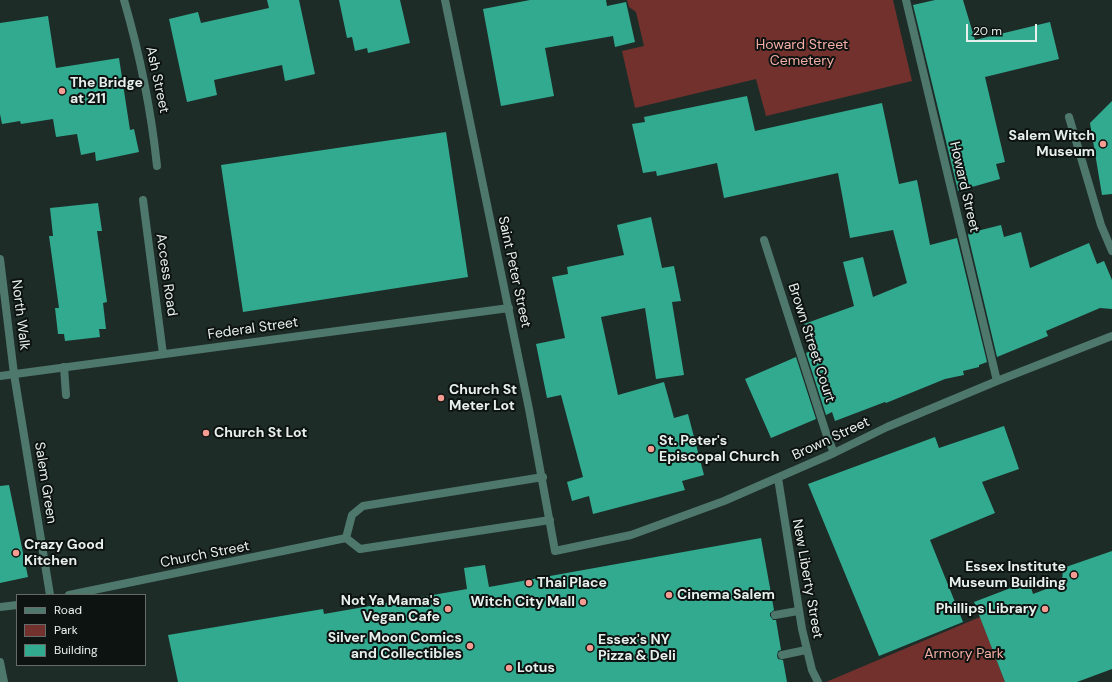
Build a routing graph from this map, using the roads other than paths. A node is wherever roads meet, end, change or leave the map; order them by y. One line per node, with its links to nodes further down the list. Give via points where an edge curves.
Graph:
1 (124, 0): 5 (street, Ash Street, via 144,76)
2 (445, 0): 10 (street, Saint Peter Street)
3 (906, 0): 16 (street, Howard Street)
4 (1069, 117): 8 (street, via 1101,225)
5 (158, 166)
6 (143, 200): 12 (street, Access Road)
7 (764, 240): 18 (street, Brown Street Court)
8 (1112, 251)
9 (0, 259): 14 (street, North Walk)
10 (509, 308): 12 (street, Federal Street); 19 (street, Saint Peter Street)
11 (1112, 336): 16 (street, Brown Street)
12 (163, 354): 13 (street, Federal Street)
13 (64, 367): 14 (street, Federal Street); 17 (street)
14 (14, 374): 15 (street, Federal Street); 24 (street, Salem Green)
15 (0, 376)
16 (997, 380): 18 (street, Brown Street, via 887,427)
17 (66, 395)
18 (834, 453): 20 (street, Brown Street)
19 (543, 477): 21 (street, Saint Peter Street); 22 (street, via 363,506 352,515)
20 (778, 478): 23 (street, Brown Street, via 631,535); 28 (street, New Liberty Street)
21 (550, 520): 22 (street, via 360,549); 23 (street, Saint Peter Street)
22 (346, 538): 25 (street, Church Street)
23 (556, 551)
24 (50, 594)
25 (75, 594)
26 (16, 604): 27 (street)
27 (0, 607)
28 (798, 611): 29 (street); 30 (street, New Liberty Street)
29 (775, 615)
30 (806, 650): 31 (street); 34 (street, New Liberty Street)
31 (782, 655)
32 (0, 662): 33 (street)
33 (4, 682)
34 (818, 682)

